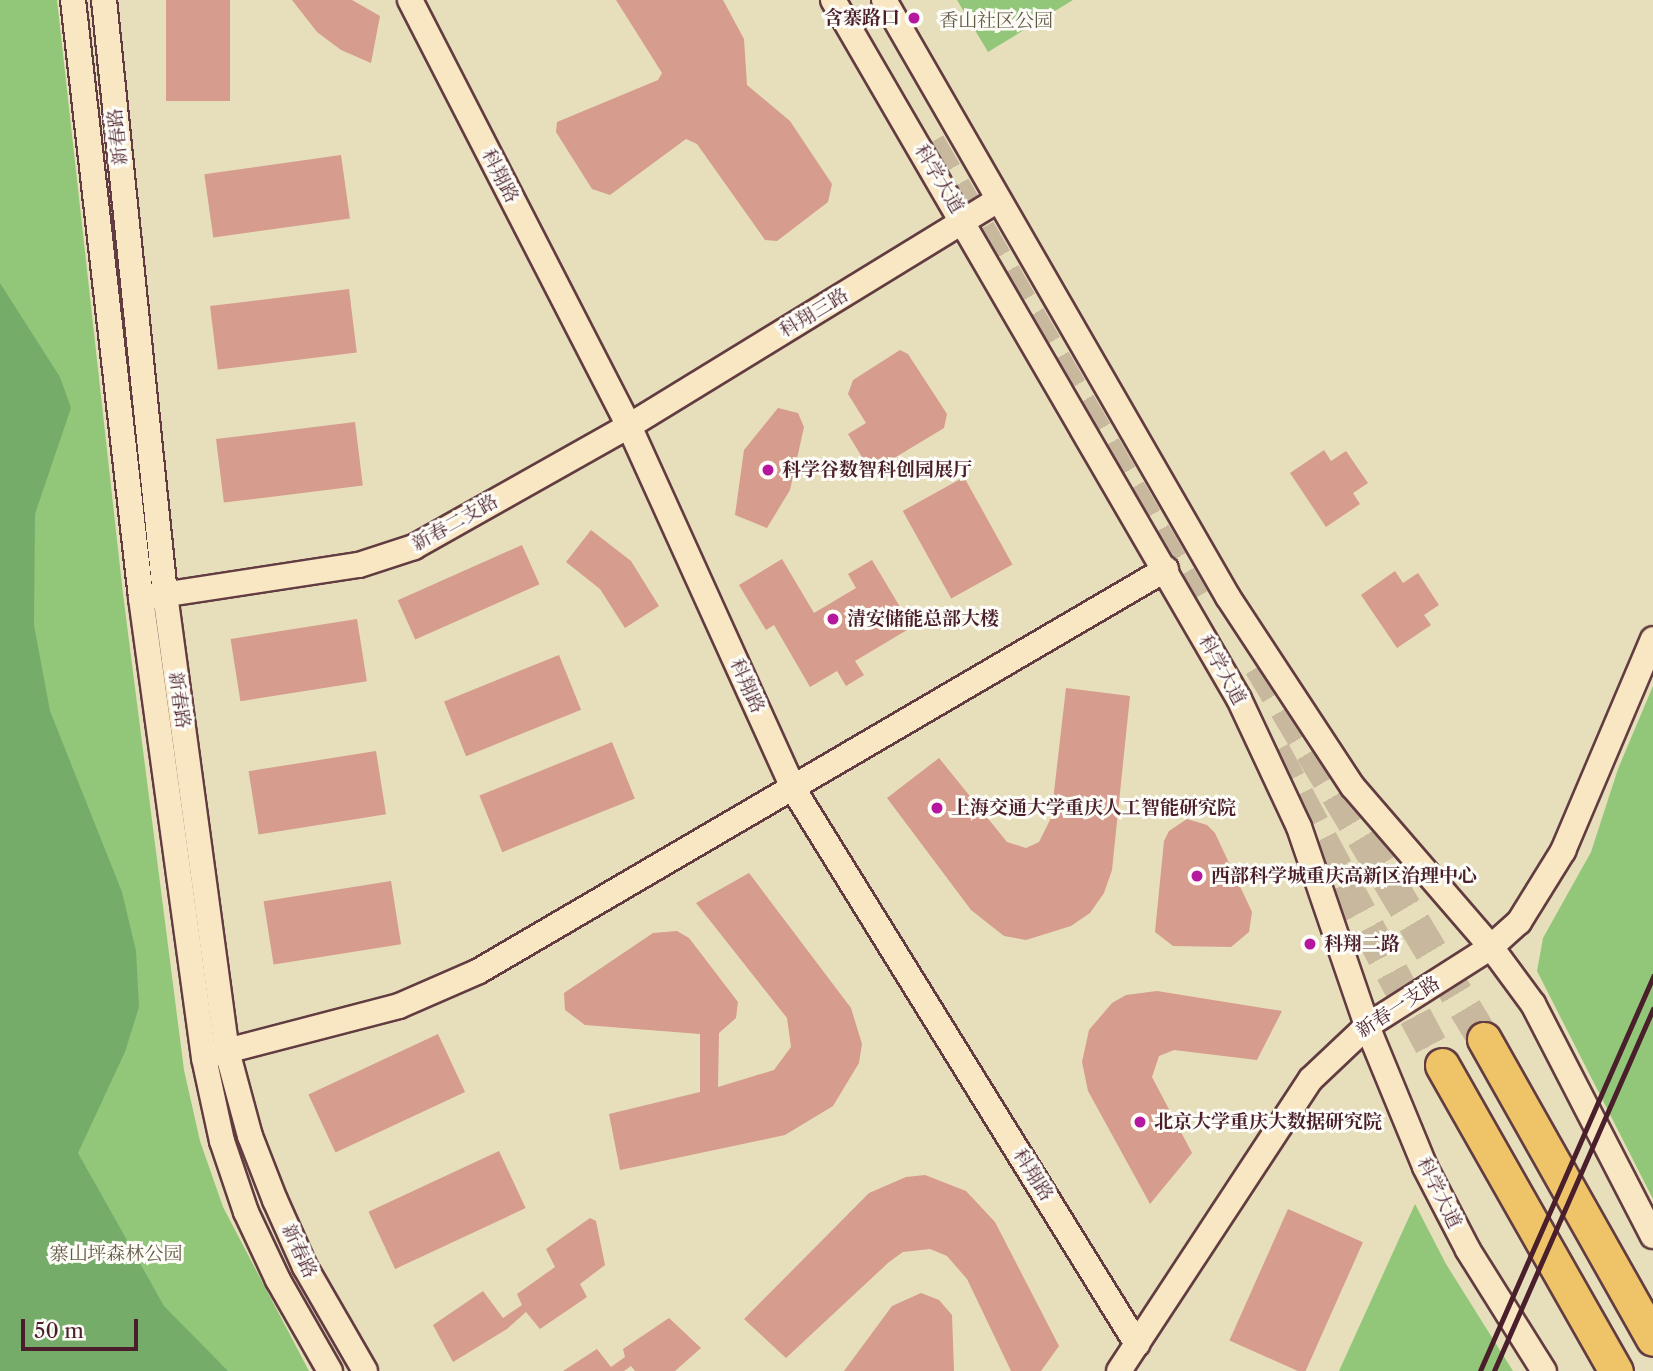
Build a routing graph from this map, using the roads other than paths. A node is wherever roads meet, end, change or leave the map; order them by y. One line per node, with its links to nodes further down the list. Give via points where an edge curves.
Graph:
1 (73, 0): 10 (main road, 新春路)
2 (104, 0): 10 (main road, 新春路)
3 (410, 0): 8 (main road, 科翔路)
4 (833, 0): 7 (main road, 科学大道)
5 (884, 0): 6 (main road)
6 (999, 200): 7 (main road, 科翔三路); 11 (main road)
7 (964, 221): 8 (main road, 科翔三路); 9 (main road, 科学大道)
8 (629, 426): 10 (main road, 新春二支路, via 414,547 359,565); 14 (main road, 科翔路)
9 (1166, 569): 12 (main road, 科学大道); 14 (main road)
10 (153, 596): 18 (main road, 新春路)
11 (1228, 597): 12 (main road, via 1206,588 1194,596); 15 (main road, via 1353,787)
12 (1191, 614): 16 (main road, 科学大道, via 1239,699 1299,827)
13 (1653, 639): 15 (main road, 新春一支路, via 1544,888 1519,922)
14 (794, 790): 18 (main road, via 480,971 399,1006); 22 (main road, 科翔路)
15 (1491, 947): 16 (main road, 新春一支路); 20 (main road, via 1533,1004 1573,1074)
16 (1367, 1026): 22 (main road, 新春一支路, via 1311,1079); 26 (main road, 科学大道, via 1431,1179 1468,1250)
17 (1484, 1039): 21 (highway)
18 (215, 1054): 23 (main road, 新春路, via 222,1141 246,1212); 24 (main road, 新春路, via 305,1267)
19 (1442, 1065): 27 (highway)
20 (1653, 1236)
21 (1653, 1339)
22 (1137, 1344): 25 (main road, 新春一支路)
23 (330, 1371)
24 (365, 1371)
25 (1119, 1371)
26 (1544, 1371)
27 (1616, 1371)

